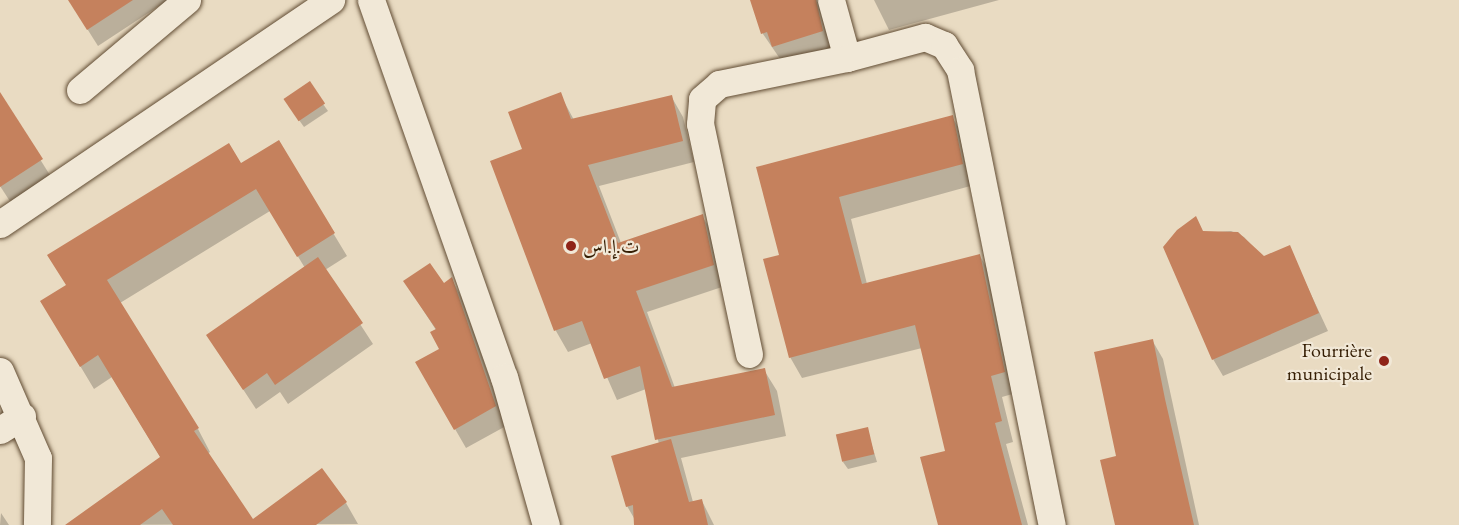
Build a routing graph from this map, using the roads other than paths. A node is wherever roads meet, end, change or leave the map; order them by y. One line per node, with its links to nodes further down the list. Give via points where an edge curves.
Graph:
1 (187, 0): 8 (street)
2 (331, 0): 9 (street)
3 (346, 0): 4 (street)
4 (362, 0)
5 (371, 0): 15 (street, via 504,377)
6 (831, 0): 7 (street)
7 (847, 58): 10 (street, via 718,84 702,99 700,124); 16 (street, via 925,37 944,45 960,70)
8 (80, 90)
9 (0, 224)
10 (749, 354)
11 (0, 371): 12 (street)
12 (22, 416): 13 (street); 14 (street, via 38,458)
13 (0, 430)
14 (37, 525)
15 (546, 525)
16 (1052, 525)

